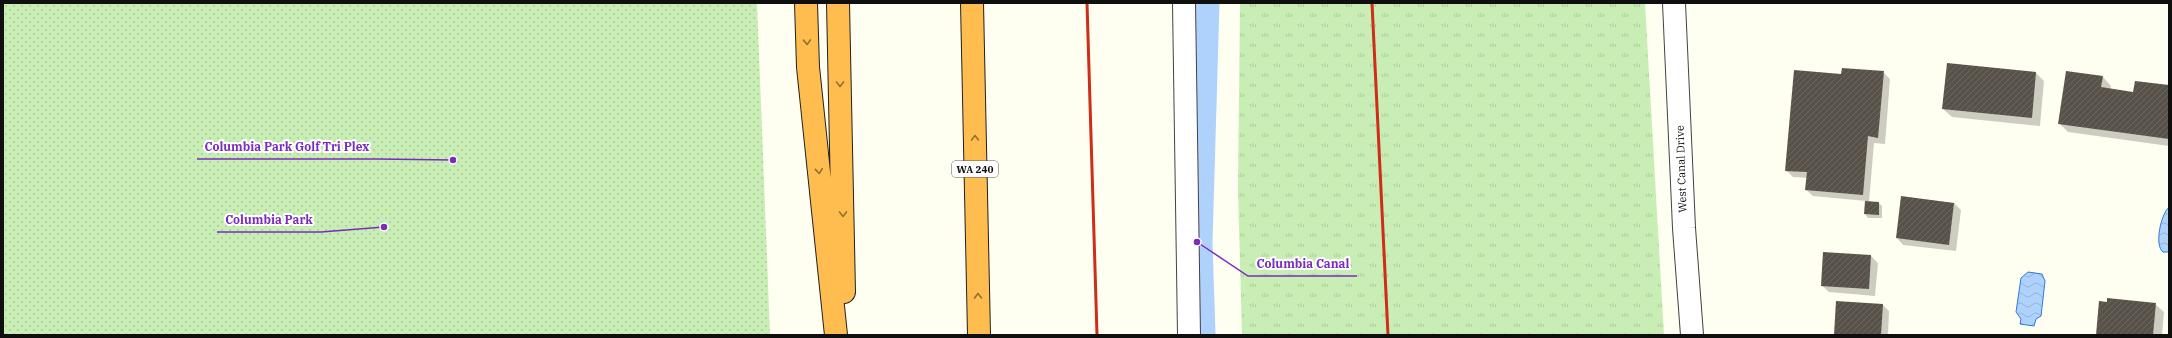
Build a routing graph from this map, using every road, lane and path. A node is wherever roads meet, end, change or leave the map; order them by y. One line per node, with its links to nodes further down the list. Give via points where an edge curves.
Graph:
1 (806, 3): 6 (highway, one-way to 6, via 808,67)
2 (838, 3): 7 (highway, one-way to 7)
3 (972, 3): 8 (highway, WA 240, one-way to 3)
4 (1184, 3): 9 (street)
5 (1674, 3): 10 (street, West Canal Drive, via 1684,228)
6 (836, 335)
7 (845, 335)
8 (979, 335)
9 (1190, 335)
10 (1692, 335)

